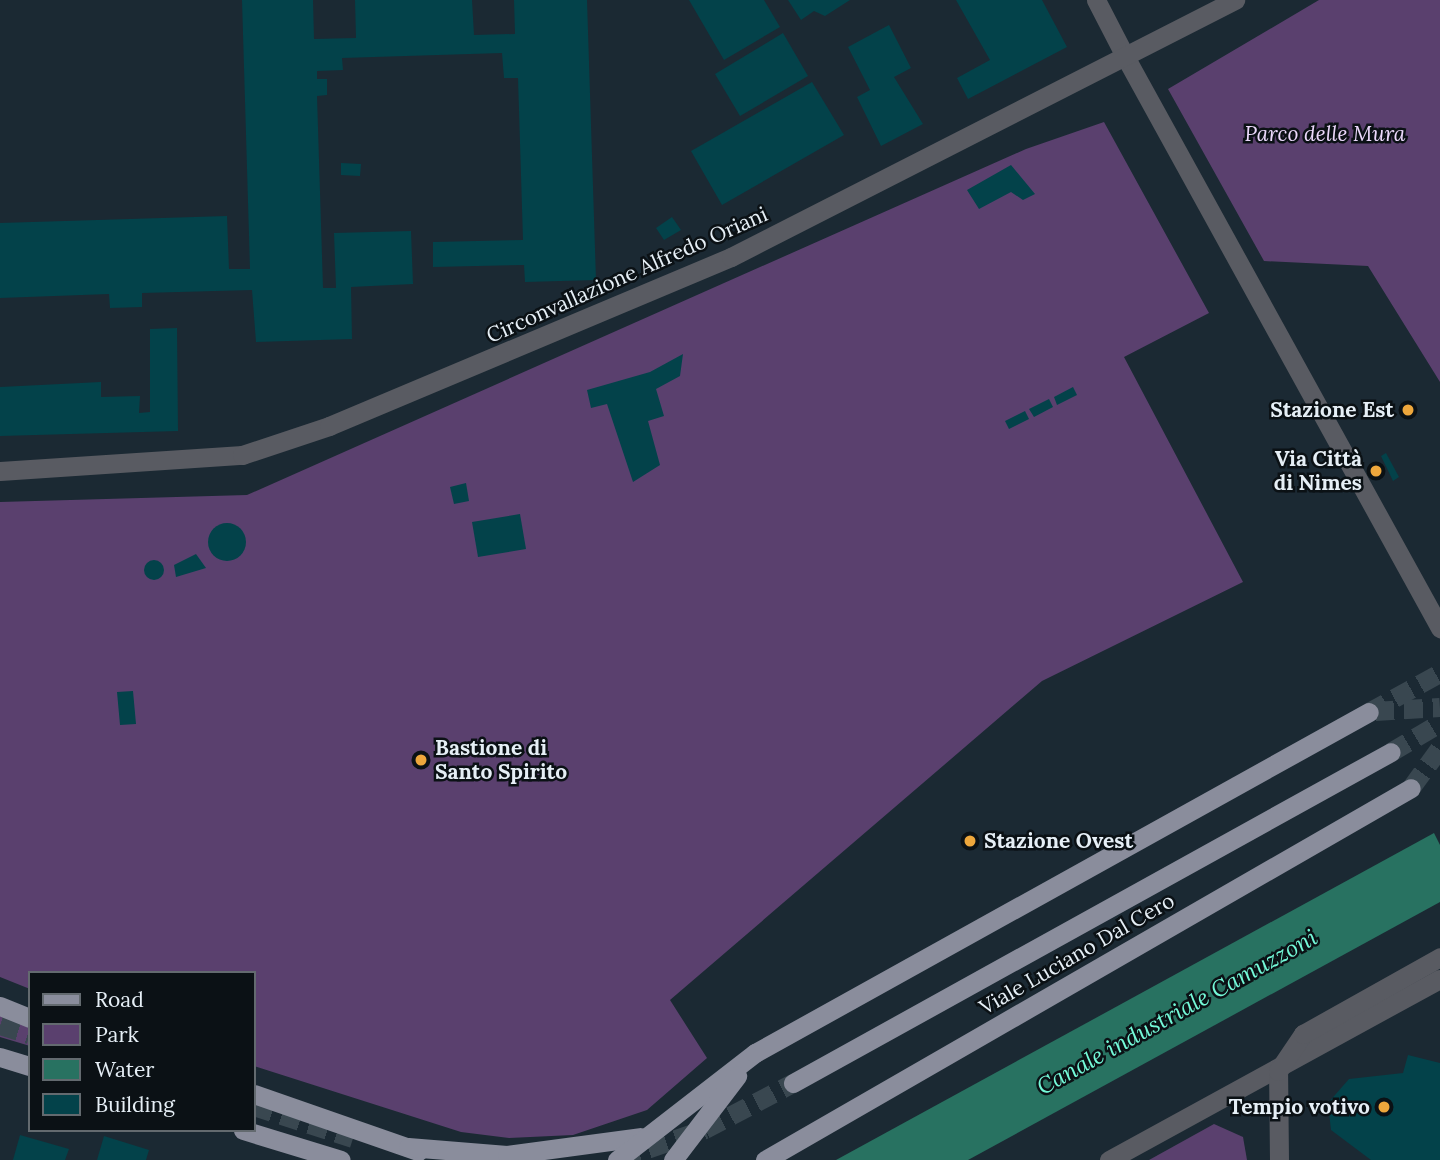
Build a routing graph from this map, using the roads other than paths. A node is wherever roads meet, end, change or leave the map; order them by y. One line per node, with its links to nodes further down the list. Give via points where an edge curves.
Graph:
1 (1096, 0): 3 (street)
2 (1235, 0): 3 (street, Circonvallazione Alfredo Oriani)
3 (1127, 60): 4 (street, Circonvallazione Alfredo Oriani, via 731,257 328,426 242,455); 5 (street)
4 (0, 471)
5 (1440, 628)
6 (1369, 712): 13 (main road)
7 (1391, 752): 17 (main road, Viale Luciano Dal Cero)
8 (1411, 788): 26 (main road, Viale Luciano Dal Cero)
9 (1440, 957): 16 (street, via 1303,1034)
10 (1432, 984): 16 (street)
11 (0, 1006): 12 (main road)
12 (28, 1017)
13 (755, 1053): 20 (main road); 25 (main road)
14 (0, 1057): 15 (main road)
15 (28, 1065)
16 (1278, 1071): 27 (street); 28 (street)
17 (793, 1083)
18 (256, 1095): 21 (main road)
19 (250, 1132): 22 (main road)
20 (652, 1134): 21 (main road, via 610,1146 507,1155); 24 (main road)
21 (408, 1147): 23 (main road)
22 (341, 1160)
23 (438, 1160)
24 (617, 1160)
25 (673, 1160)
26 (765, 1160)
27 (1109, 1160)
28 (1279, 1160)

